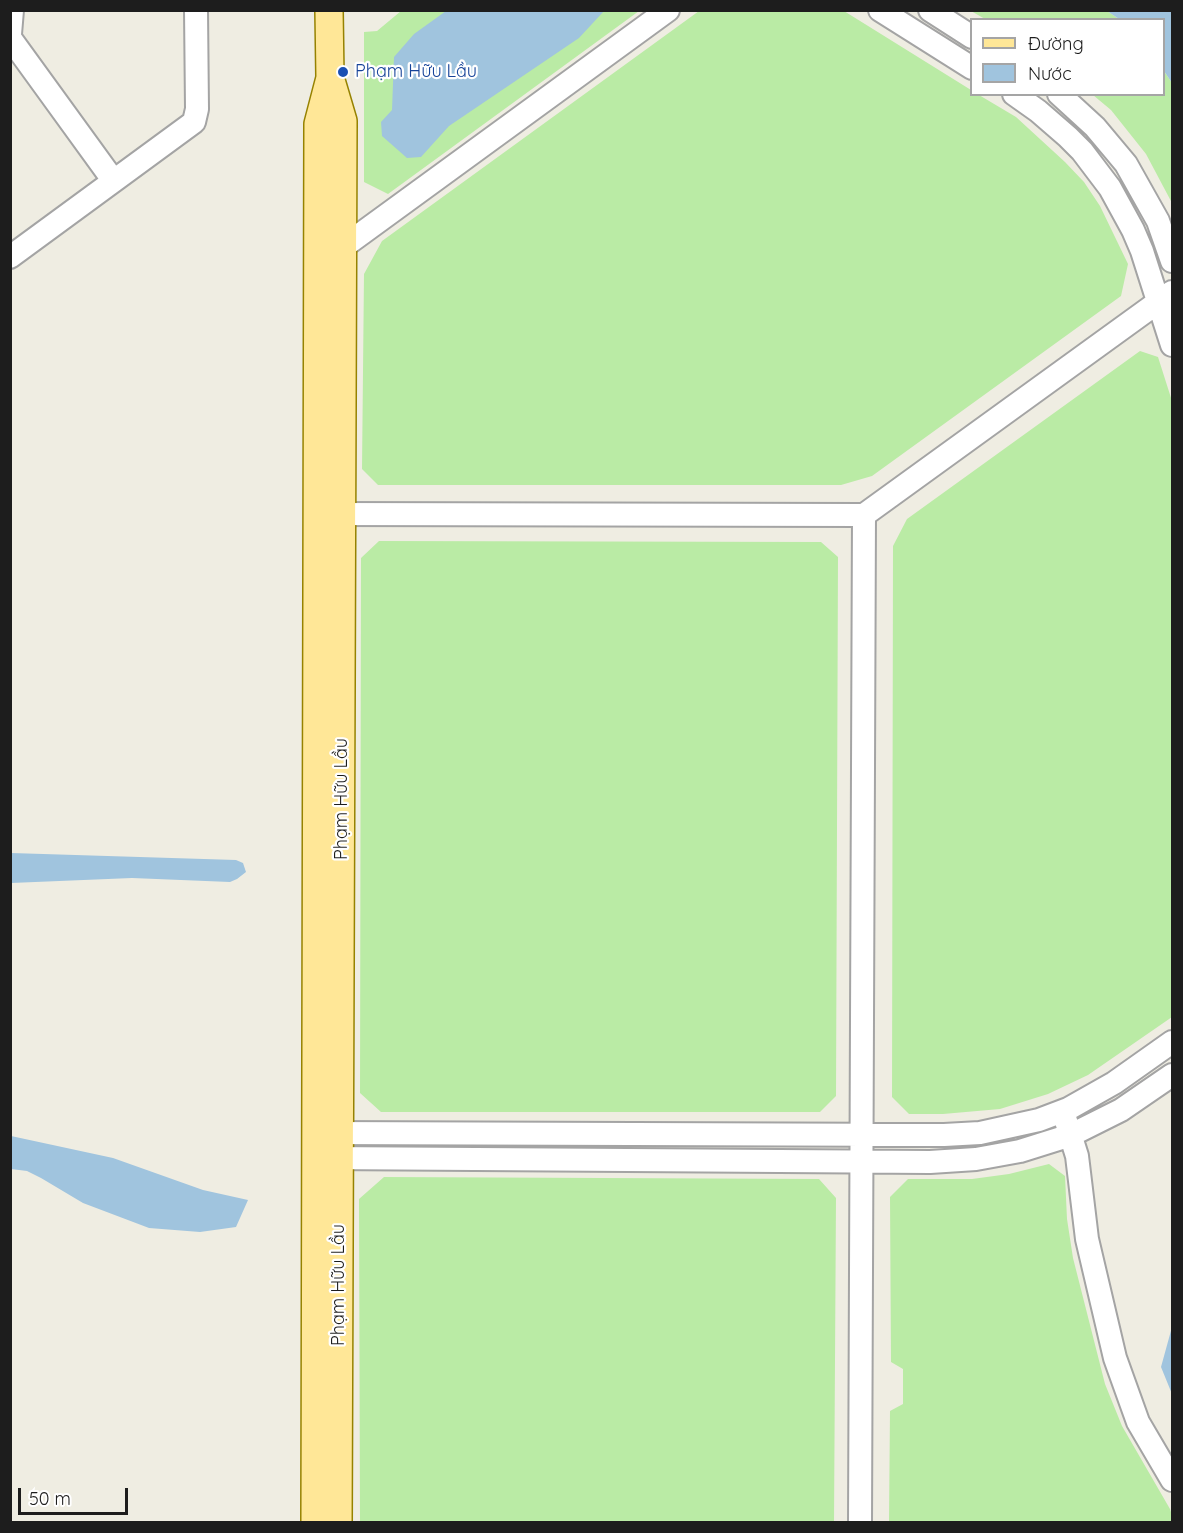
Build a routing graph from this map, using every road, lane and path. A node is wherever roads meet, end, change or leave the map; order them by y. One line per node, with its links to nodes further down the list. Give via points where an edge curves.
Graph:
1 (12, 10): 7 (street)
2 (196, 10): 13 (street, via 194,122)
3 (329, 10): 10 (main road, Phạm Hữu Lầu)
4 (668, 10): 14 (street)
5 (880, 10): 9 (street)
6 (930, 10): 8 (street)
7 (10, 36): 13 (street)
8 (970, 36)
9 (970, 67)
10 (330, 77): 14 (main road, Phạm Hữu Lầu, via 343,121); 19 (main road, Phạm Hữu Lầu, via 318,124)
11 (1017, 96): 17 (street, via 1068,137 1110,188)
12 (1061, 96): 16 (street, via 1095,127 1126,164 1158,221)
13 (113, 180): 15 (street)
14 (343, 247): 19 (main road, Phạm Hữu Lầu)
15 (10, 257)
16 (1173, 261)
17 (1166, 297): 18 (street); 20 (street)
18 (1173, 345)
19 (330, 514): 20 (street); 26 (main road, Phạm Hữu Lầu)
20 (864, 515): 24 (street)
21 (1173, 1042): 23 (street)
22 (1173, 1075): 25 (street, via 1121,1110)
23 (1063, 1112): 24 (street, via 980,1133); 25 (street)
24 (862, 1134): 26 (street); 27 (street)
25 (1071, 1135): 27 (street, via 1020,1151 976,1159); 28 (street, via 1083,1219 1115,1358 1138,1422)
26 (328, 1145): 27 (street); 29 (main road, Phạm Hữu Lầu); 30 (main road, Phạm Hữu Lầu)
27 (862, 1161): 31 (street)
28 (1173, 1480)
29 (315, 1522)
30 (338, 1522)
31 (860, 1522)

